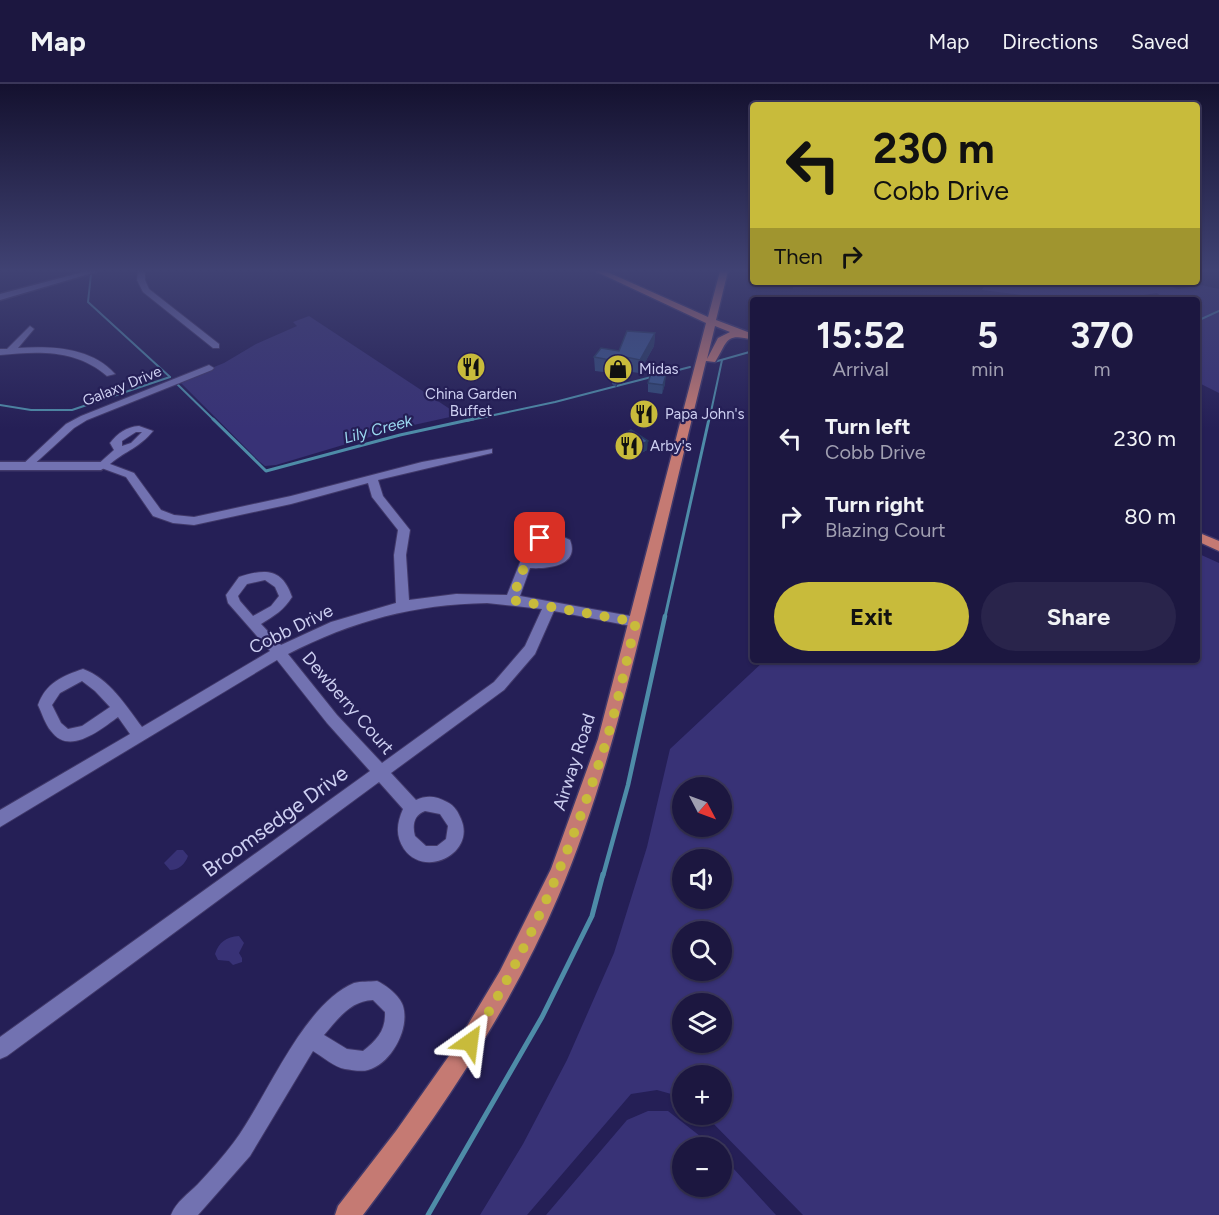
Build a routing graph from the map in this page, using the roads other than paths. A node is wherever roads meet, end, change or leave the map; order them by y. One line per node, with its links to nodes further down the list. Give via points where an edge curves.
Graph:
1 (188, 324): 6 (street)
2 (712, 324): 9 (main road, Airway Road)
3 (725, 324): 5 (main road)
4 (30, 329): 7 (street)
5 (750, 336): 9 (main road, via 727,334 717,345 713,358)
6 (216, 346)
7 (10, 351): 8 (street); 11 (street, via 76,355 96,362)
8 (0, 352)
9 (701, 367): 24 (main road, Airway Road)
10 (209, 368): 15 (street, Galaxy Drive, via 84,418)
11 (110, 374)
12 (122, 449): 16 (street)
13 (489, 451): 17 (street)
14 (0, 466): 15 (street)
15 (26, 466): 16 (street)
16 (101, 466): 17 (street, via 130,475 151,508 164,517 184,521 291,500)
17 (372, 478): 22 (street, via 378,497 404,530 400,555)
18 (1200, 537): 19 (main road)
19 (1219, 546)
20 (526, 564): 21 (street)
21 (512, 600): 22 (street, Cobb Drive, via 447,599); 23 (street, Cobb Drive)
22 (404, 605): 26 (street, Cobb Drive, via 339,624)
23 (550, 606): 24 (street, Cobb Drive); 29 (street, Broomsedge Drive, via 539,637 523,662 499,686)
24 (636, 622): 35 (main road, Airway Road, via 606,740 550,894 480,1027 440,1090)
25 (252, 623): 26 (street, Dewberry Court)
26 (279, 652): 28 (street, Cobb Drive); 29 (street, Dewberry Court, via 332,719)
27 (119, 709): 27 (street, via 96,682 83,675 63,682 48,694 45,705 56,727 66,736 86,731); 28 (street)
28 (140, 736): 31 (street, Cobb Drive)
29 (381, 772): 30 (street, Dewberry Court); 33 (street, Broomsedge Drive)
30 (413, 808)
31 (0, 819)
32 (310, 1037): 34 (street, via 258,1125 209,1190)
33 (0, 1049)
34 (182, 1215)
35 (347, 1215)

